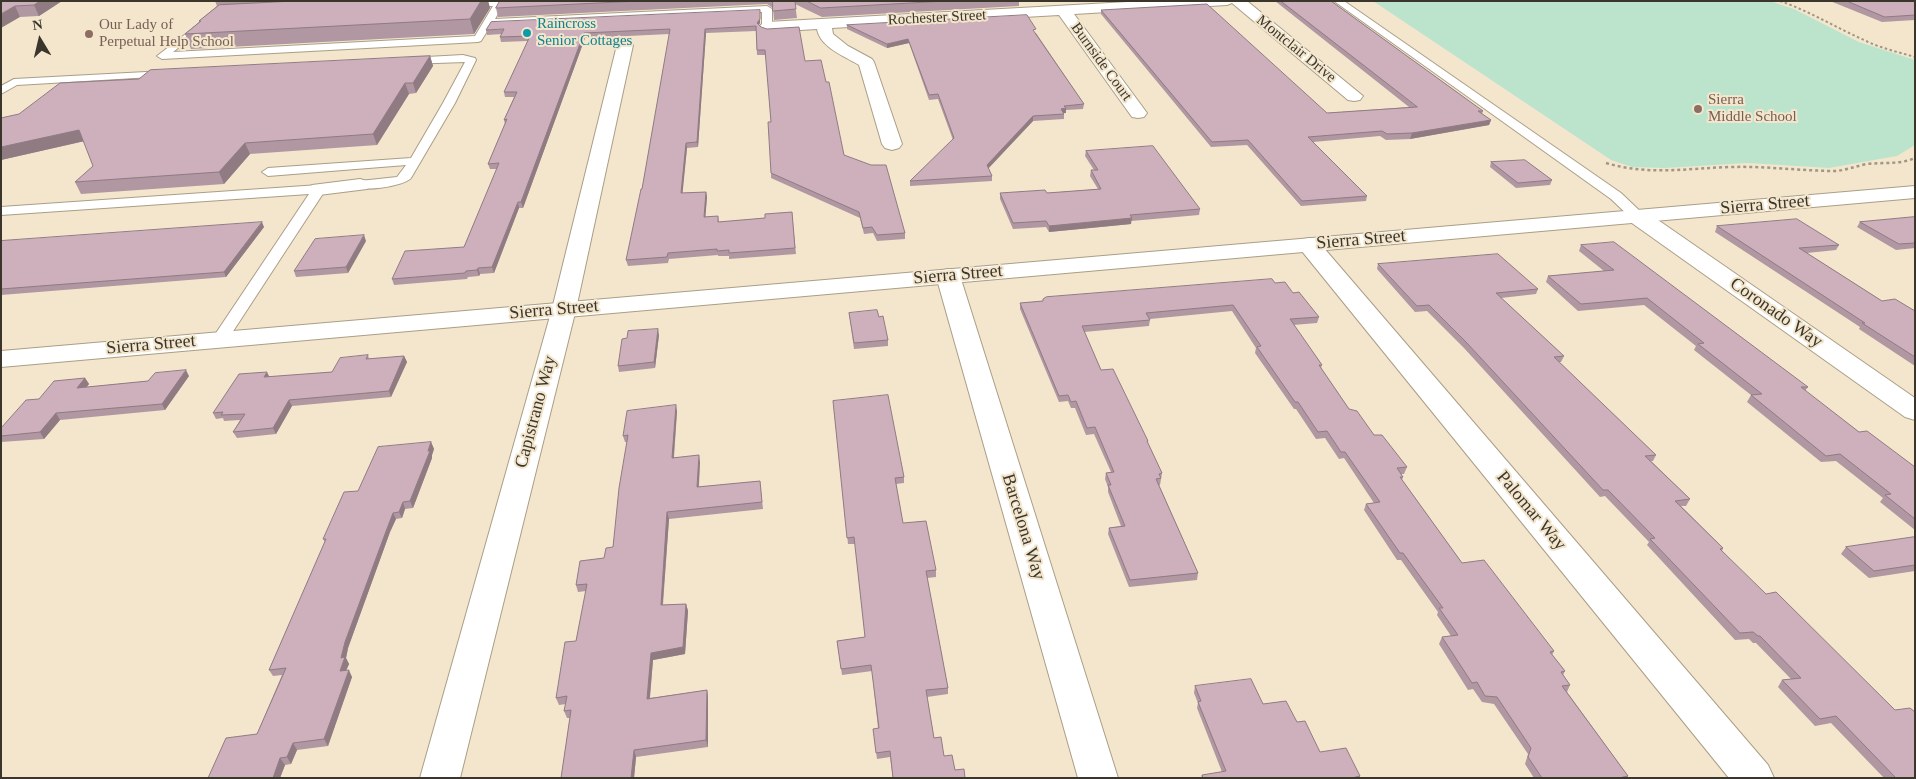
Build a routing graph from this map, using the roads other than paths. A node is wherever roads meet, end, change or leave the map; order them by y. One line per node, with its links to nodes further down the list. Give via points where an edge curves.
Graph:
1 (1227, 1): 6 (street, Rochester Street)
2 (1238, 1): 17 (street, Montclair Drive)
3 (1338, 1): 26 (lane, via 1616,196)
4 (502, 2): 5 (lane); 8 (lane)
5 (450, 5)
6 (1064, 10): 9 (street, Rochester Street); 18 (street, Burnside Court)
7 (211, 17): 8 (lane, via 162,56 478,39)
8 (487, 22): 10 (lane, via 767,9)
9 (824, 24): 10 (street, Rochester Street); 19 (street, via 826,36 866,62)
10 (767, 27)
11 (625, 45): 29 (street, Capistrano Way)
12 (394, 62): 20 (lane, via 471,60)
13 (180, 73): 14 (lane)
14 (14, 82): 15 (lane); 16 (lane)
15 (1, 83)
16 (1, 91)
17 (1354, 96)
18 (1138, 112)
19 (892, 144)
20 (414, 161): 21 (lane); 22 (lane, via 400,181)
21 (268, 172)
22 (360, 185): 23 (street)
23 (320, 189): 25 (lane); 30 (lane)
24 (1914, 192): 26 (street, Sierra Street)
25 (1, 211)
26 (1637, 216): 27 (street, Sierra Street); 32 (street, Coronado Way)
27 (1308, 244): 28 (street, Sierra Street); 35 (street, Palomar Way)
28 (948, 276): 29 (street, Sierra Street); 34 (street, Barcelona Way)
29 (564, 309): 30 (street, Sierra Street); 33 (street, Capistrano Way)
30 (220, 339): 31 (street, Sierra Street)
31 (1, 359)
32 (1915, 411)
33 (440, 778)
34 (1098, 778)
35 (1754, 778)

